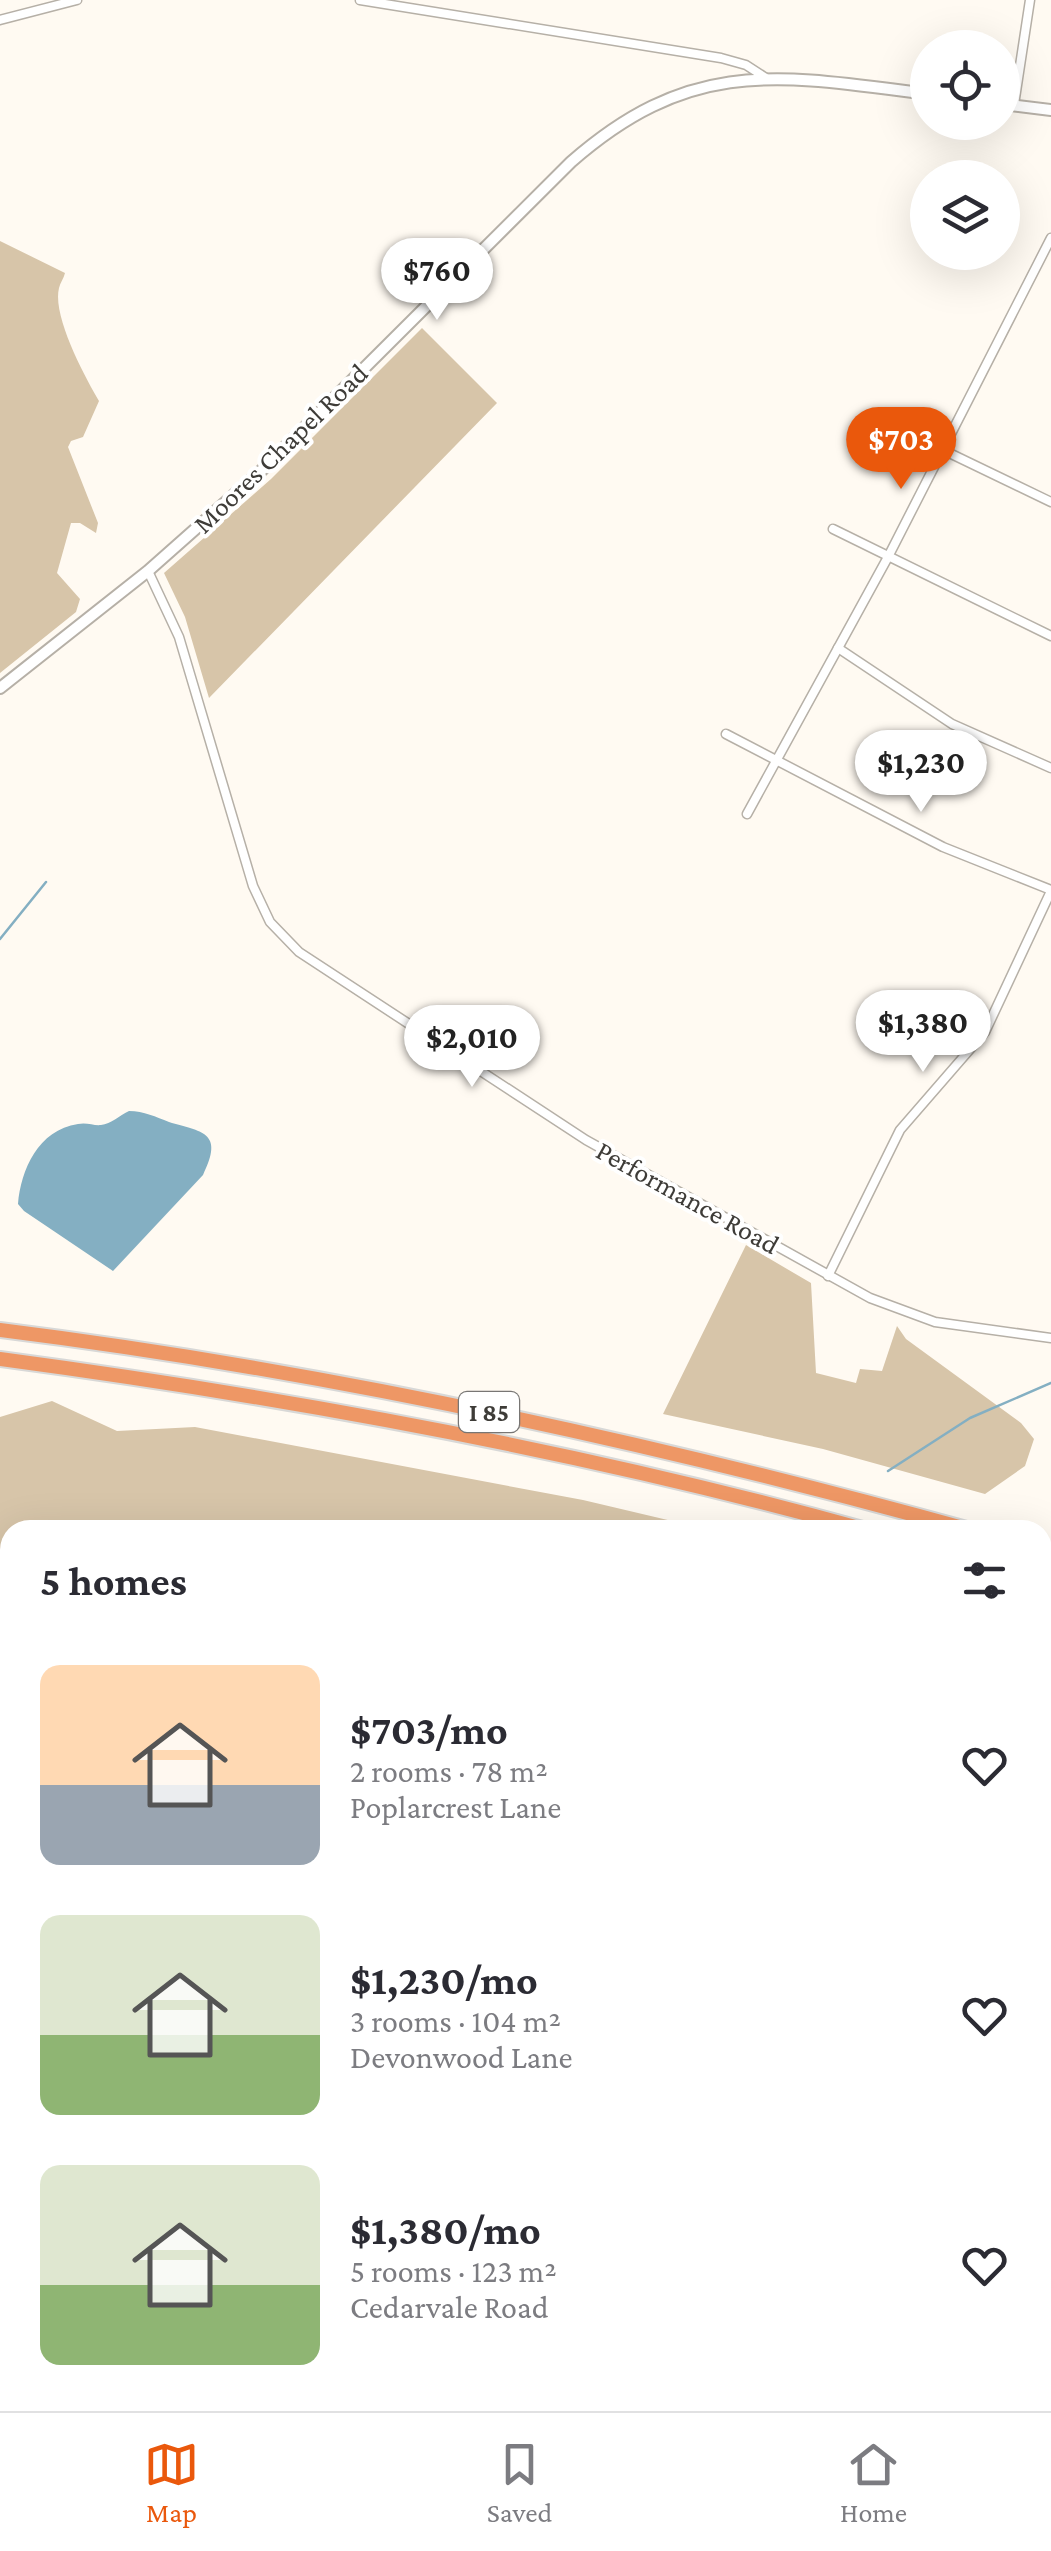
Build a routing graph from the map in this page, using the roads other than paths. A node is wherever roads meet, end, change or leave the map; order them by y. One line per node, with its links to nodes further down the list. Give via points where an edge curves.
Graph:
1 (77, 0): 4 (street)
2 (360, 0): 6 (street, via 721,58)
3 (1030, 0): 5 (street)
4 (0, 20)
5 (1020, 47)
6 (766, 78): 7 (main road, Moores Chapel Road); 15 (main road, Moores Chapel Road, via 723,81 668,97 596,140 262,470)
7 (910, 92)
8 (1020, 106): 9 (main road)
9 (1051, 110)
10 (1051, 238): 11 (street)
11 (943, 450): 12 (street); 14 (street)
12 (1051, 502)
13 (833, 529): 14 (street)
14 (888, 557): 16 (street); 17 (street)
15 (148, 571): 18 (main road, Moores Chapel Road); 24 (street, Performance Road, via 179,637 253,886 284,939 546,1115)
16 (1051, 636)
17 (838, 648): 20 (street); 21 (street, via 952,724)
18 (0, 688)
19 (726, 734): 20 (street)
20 (780, 760): 22 (street); 23 (street, via 943,847)
21 (1051, 768)
22 (747, 814)
23 (1051, 891): 24 (street, via 985,1032 900,1130)
24 (828, 1276): 26 (street, Performance Road, via 924,1319)
25 (0, 1330): 29 (highway, I 85, via 244,1366 564,1428)
26 (1051, 1338)
27 (0, 1359): 28 (highway, I 85, via 421,1427)
28 (825, 1520)
29 (932, 1520)

